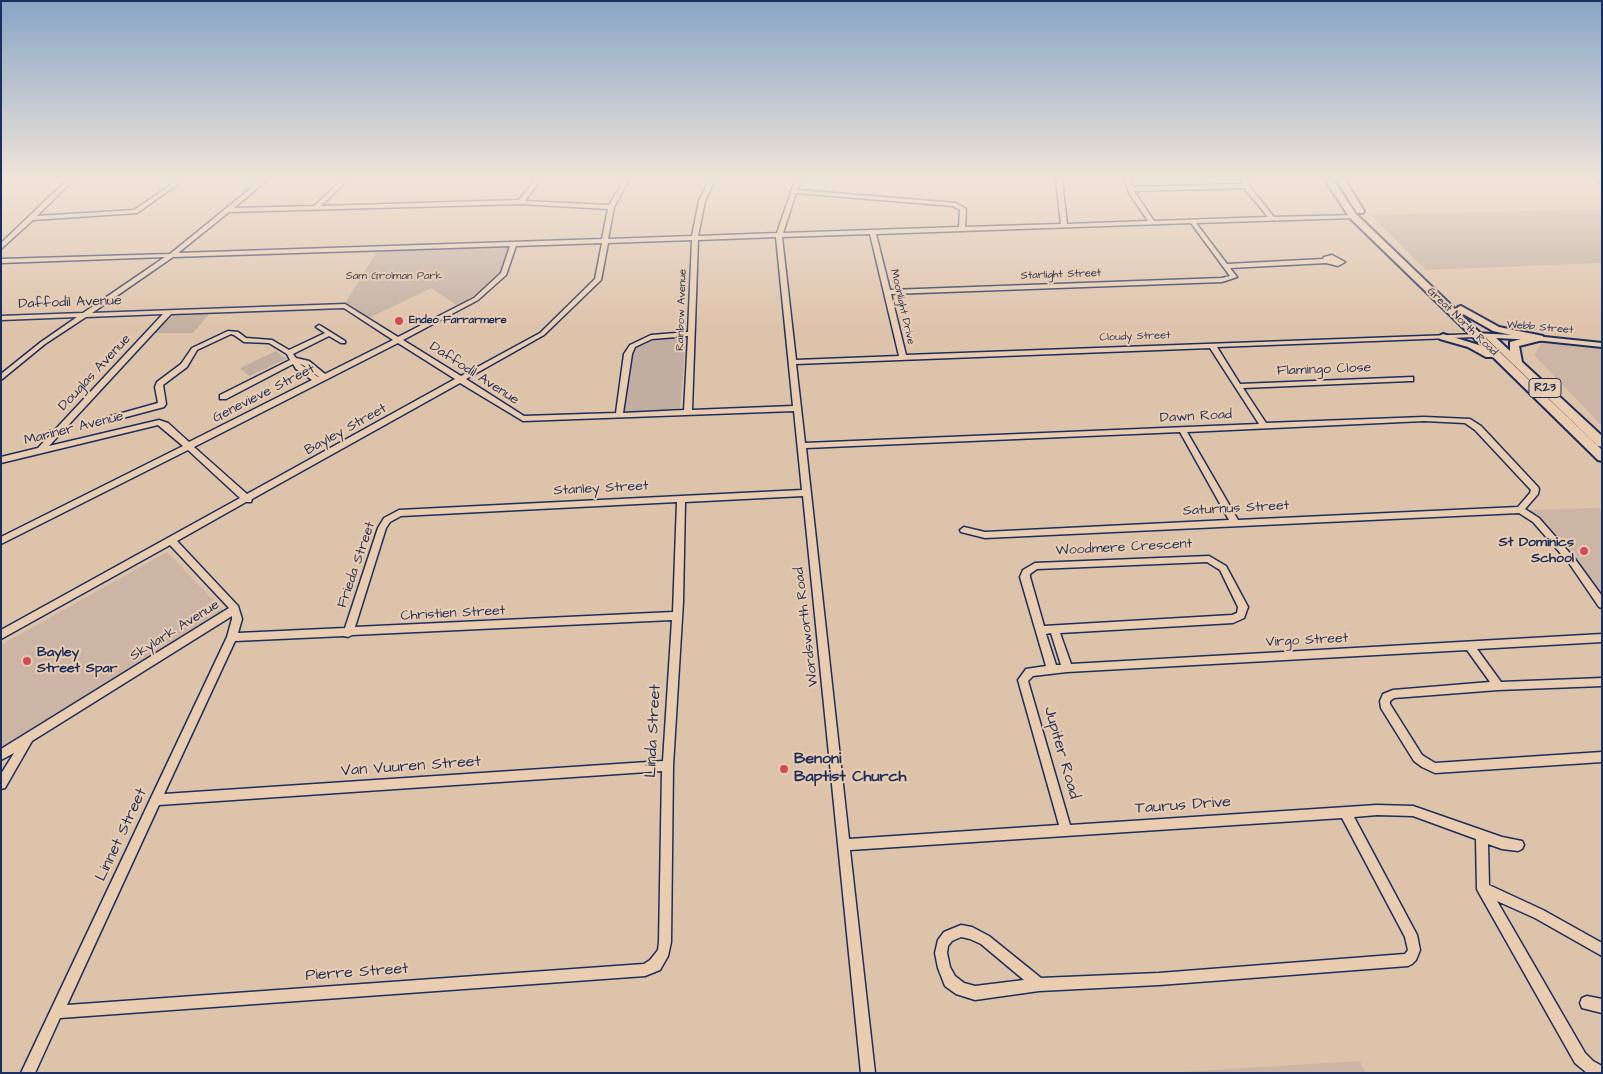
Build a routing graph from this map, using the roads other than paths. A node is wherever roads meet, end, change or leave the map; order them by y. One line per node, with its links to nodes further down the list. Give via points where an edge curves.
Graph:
1 (19, 230): 15 (street)
2 (203, 230): 16 (street)
3 (606, 230): 13 (street, Bayley Street)
4 (696, 230): 12 (street, Rainbow Avenue)
5 (781, 230): 11 (street, Wordsworth Road)
6 (929, 230): 10 (street)
7 (1199, 230): 19 (street)
8 (1368, 230): 21 (main road, Great North Road / R23)
9 (1378, 230): 21 (main road, Great North Road / R23)
10 (873, 232): 11 (street); 20 (street, Moonlight Drive)
11 (779, 235): 12 (street); 38 (street, Wordsworth Road)
12 (695, 238): 13 (street); 27 (street, Rainbow Avenue)
13 (604, 241): 14 (street); 43 (street, Bayley Street, via 598,280 586,294 535,339)
14 (514, 244): 16 (street); 31 (street, Genevieve Street, via 504,274 476,298)
15 (1, 247)
16 (171, 256): 18 (street); 23 (street)
17 (1326, 260): 19 (street)
18 (1, 261)
19 (1225, 266): 20 (street, Starlight Street, via 1234,277)
20 (888, 292): 36 (street, Moonlight Drive)
21 (1458, 312): 28 (main road, Great North Road / R23); 29 (main road, via 1456,329); 30 (main road, via 1496,329)
22 (168, 313): 23 (street, Daffodil Avenue); 31 (street, Daffodil Avenue, via 345,306); 58 (street, Douglas Avenue)
23 (81, 315): 24 (street, Daffodil Avenue); 40 (street)
24 (1, 318)
25 (319, 327): 26 (street)
26 (329, 334): 32 (street); 35 (street)
27 (690, 334): 47 (street, Rainbow Avenue); 48 (street, via 651,337 632,346)
28 (1482, 335): 29 (street, Cloudy Street); 30 (street, Webb Street); 39 (main road, Great North Road / R23)
29 (1443, 337): 33 (street, Cloudy Street); 39 (main road)
30 (1538, 338): 34 (street, Webb Street); 39 (main road, via 1514,344)
31 (399, 340): 42 (street, Genevieve Street); 43 (street, Daffodil Avenue)
32 (342, 342)
33 (1212, 345): 36 (street, Cloudy Street); 44 (street)
34 (1602, 345)
35 (289, 352): 37 (street); 51 (street, via 270,341 250,341 234,332 226,334 194,348 184,365 160,384 161,405)
36 (903, 358): 38 (street, Cloudy Street)
37 (295, 360): 42 (street, via 298,367); 45 (street)
38 (794, 362): 46 (street, Wordsworth Road)
39 (1511, 363): 49 (main road, Great North Road / R23); 50 (main road, Great North Road / R23)
40 (1, 378)
41 (1410, 379): 44 (street, Flamingo Close)
42 (322, 380): 56 (street, Genevieve Street)
43 (459, 380): 48 (street, Daffodil Avenue, via 523,419); 63 (street, Bayley Street)
44 (1238, 386): 53 (street)
45 (223, 397)
46 (797, 408): 47 (street, Daffodil Avenue); 57 (street, Wordsworth Road)
47 (688, 413): 48 (street, Daffodil Avenue)
48 (619, 416)
49 (1575, 417): 50 (main road); 55 (main road, Great North Road / R23)
50 (1561, 418): 59 (main road, Great North Road / R23)
51 (100, 422)
52 (152, 422): 56 (street, via 162,423); 58 (street, Mariner Avenue)
53 (1264, 426): 54 (street, Dawn Road); 64 (street, Dawn Road, via 1424,419 1470,422 1535,489)
54 (1183, 430): 57 (street, Dawn Road); 66 (street)
55 (1602, 442)
56 (189, 446): 63 (street); 68 (street, Genevieve Street)
57 (802, 446): 61 (street, Wordsworth Road)
58 (41, 450): 60 (street, Mariner Avenue)
59 (1602, 457)
60 (1, 460)
61 (805, 493): 62 (street, Stanley Street); 94 (street, Wordsworth Road)
62 (681, 499): 65 (street, Stanley Street); 72 (street, Linda Street)
63 (248, 500): 69 (street, Bayley Street)
64 (1520, 510): 66 (street, Saturnus Street); 70 (street, via 1536,520 1572,561)
65 (399, 513): 75 (street, Frieda Street, via 387,520 382,528)
66 (1234, 523): 67 (street, Saturnus Street, via 985,535)
67 (964, 530)
68 (1, 541)
69 (172, 541): 71 (street); 76 (street, Bayley Street)
70 (1602, 604)
71 (235, 609): 77 (street, Linnet Street, via 237,619); 85 (street, Skylark Avenue)
72 (676, 616): 75 (street, Christien Street); 88 (street, Linda Street)
73 (1054, 629): 74 (street, Woodmere Crescent); 74 (street, Woodmere Crescent, via 1233,619 1241,615 1243,607 1223,568 1209,559 1035,566 1026,572 1025,577); 80 (street)
74 (1042, 630): 81 (street, Woodmere Crescent)
75 (348, 633): 77 (street, Christien Street)
76 (1, 636)
77 (232, 637): 90 (street, Linnet Street)
78 (1602, 638): 79 (street, Virgo Street)
79 (1469, 645): 80 (street, Virgo Street); 84 (street)
80 (1067, 668): 81 (street, Virgo Street)
81 (1052, 669): 83 (street, Virgo Street, via 1030,672 1023,680)
82 (1602, 682): 84 (street)
83 (1024, 685): 92 (street, Jupiter Road)
84 (1498, 686): 87 (street, via 1393,694 1387,697 1385,704 1418,758 1435,768)
85 (28, 739): 86 (street, Skylark Avenue); 89 (street)
86 (1, 755)
87 (1602, 757)
88 (668, 766): 90 (street, Van Vuuren Street); 98 (street, Linda Street, via 665,942 664,952)
89 (1, 784)
90 (157, 800): 102 (street, Linnet Street)
91 (1345, 812): 92 (street, Taurus Drive); 93 (street, Taurus Drive, via 1412,811); 99 (street, via 1410,935 1414,950 1408,960 1160,980)
92 (1066, 830): 94 (street, Taurus Drive)
93 (1482, 835): 95 (street, Taurus Drive); 96 (street)
94 (846, 845): 104 (street, Wordsworth Road)
95 (1518, 845)
96 (1483, 889): 97 (street, via 1539,914); 105 (street, via 1580,1058)
97 (1602, 950)
98 (657, 963): 102 (street, Pierre Street, via 645,970)
99 (1039, 984): 99 (street, via 975,994 961,989 950,981 944,968 942,944 948,936 960,931 972,933)
100 (1587, 1003): 101 (street)
101 (1602, 1006)
102 (57, 1012): 103 (street, Linnet Street)
103 (28, 1073)
104 (868, 1073)
105 (1602, 1073)

